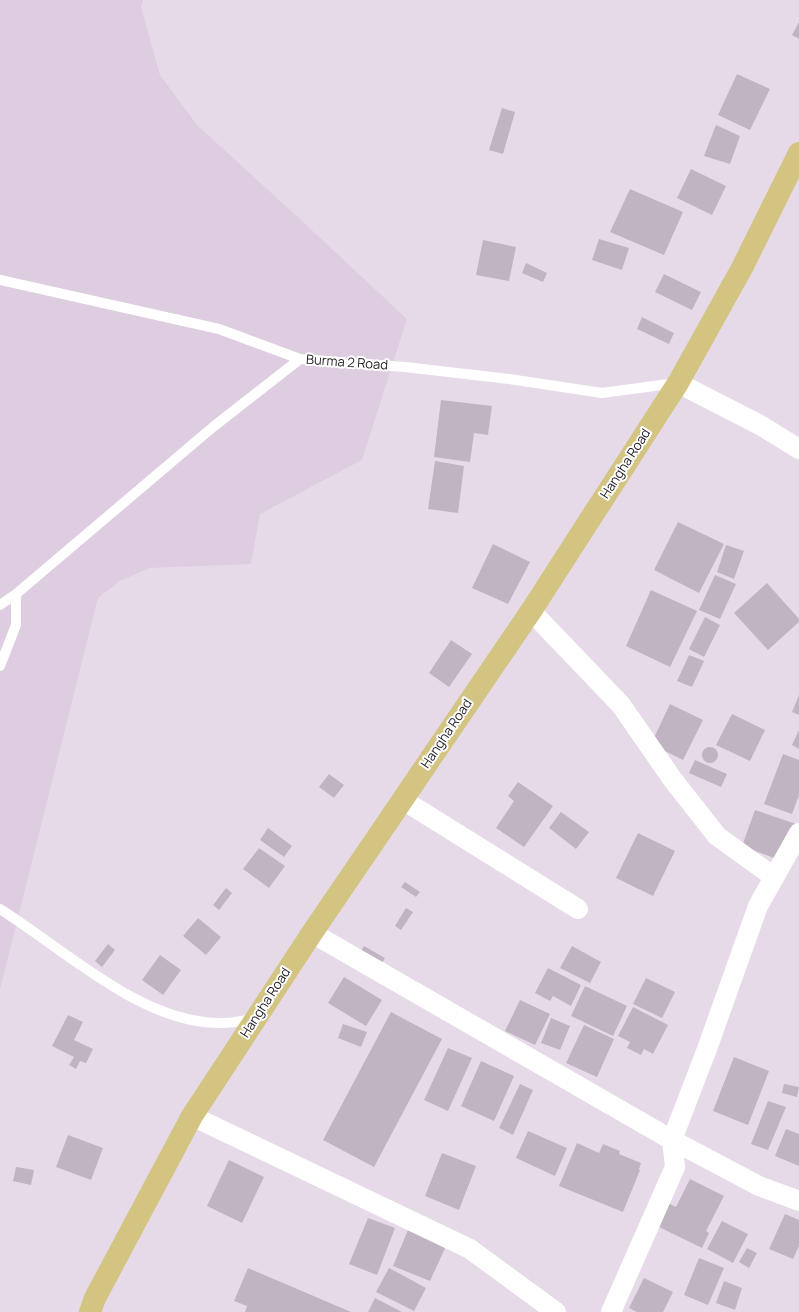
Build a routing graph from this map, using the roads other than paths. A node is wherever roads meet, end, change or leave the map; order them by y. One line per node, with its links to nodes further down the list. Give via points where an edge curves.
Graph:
1 (799, 153): 4 (highway, Hangha Road, via 742,268)
2 (0, 280): 3 (lane, Burma 2 Road, via 219,329)
3 (300, 359): 4 (lane, Burma 2 Road, via 412,368 602,393); 6 (lane, via 213,427)
4 (678, 383): 5 (street, via 760,425); 8 (highway, Hangha Road)
5 (799, 449)
6 (16, 594): 7 (lane); 9 (lane, via 16,625)
7 (0, 605)
8 (531, 611): 10 (highway, Hangha Road); 12 (street, via 621,705 673,780 717,836)
9 (0, 666)
10 (403, 800): 14 (street); 15 (highway, Hangha Road)
11 (799, 833): 12 (street)
12 (774, 878): 18 (street, via 758,906)
13 (0, 909): 16 (lane, via 116,990 180,1018 218,1024)
14 (578, 909)
15 (312, 933): 16 (highway, Hangha Road); 18 (street)
16 (256, 1019): 17 (highway, Hangha Road)
17 (192, 1116): 20 (highway, Hangha Road, via 95,1298); 21 (street, via 470,1249)
18 (672, 1140): 19 (street, via 759,1186); 22 (street, via 675,1167)
19 (799, 1200)
20 (90, 1312)
21 (556, 1312)
22 (611, 1312)

